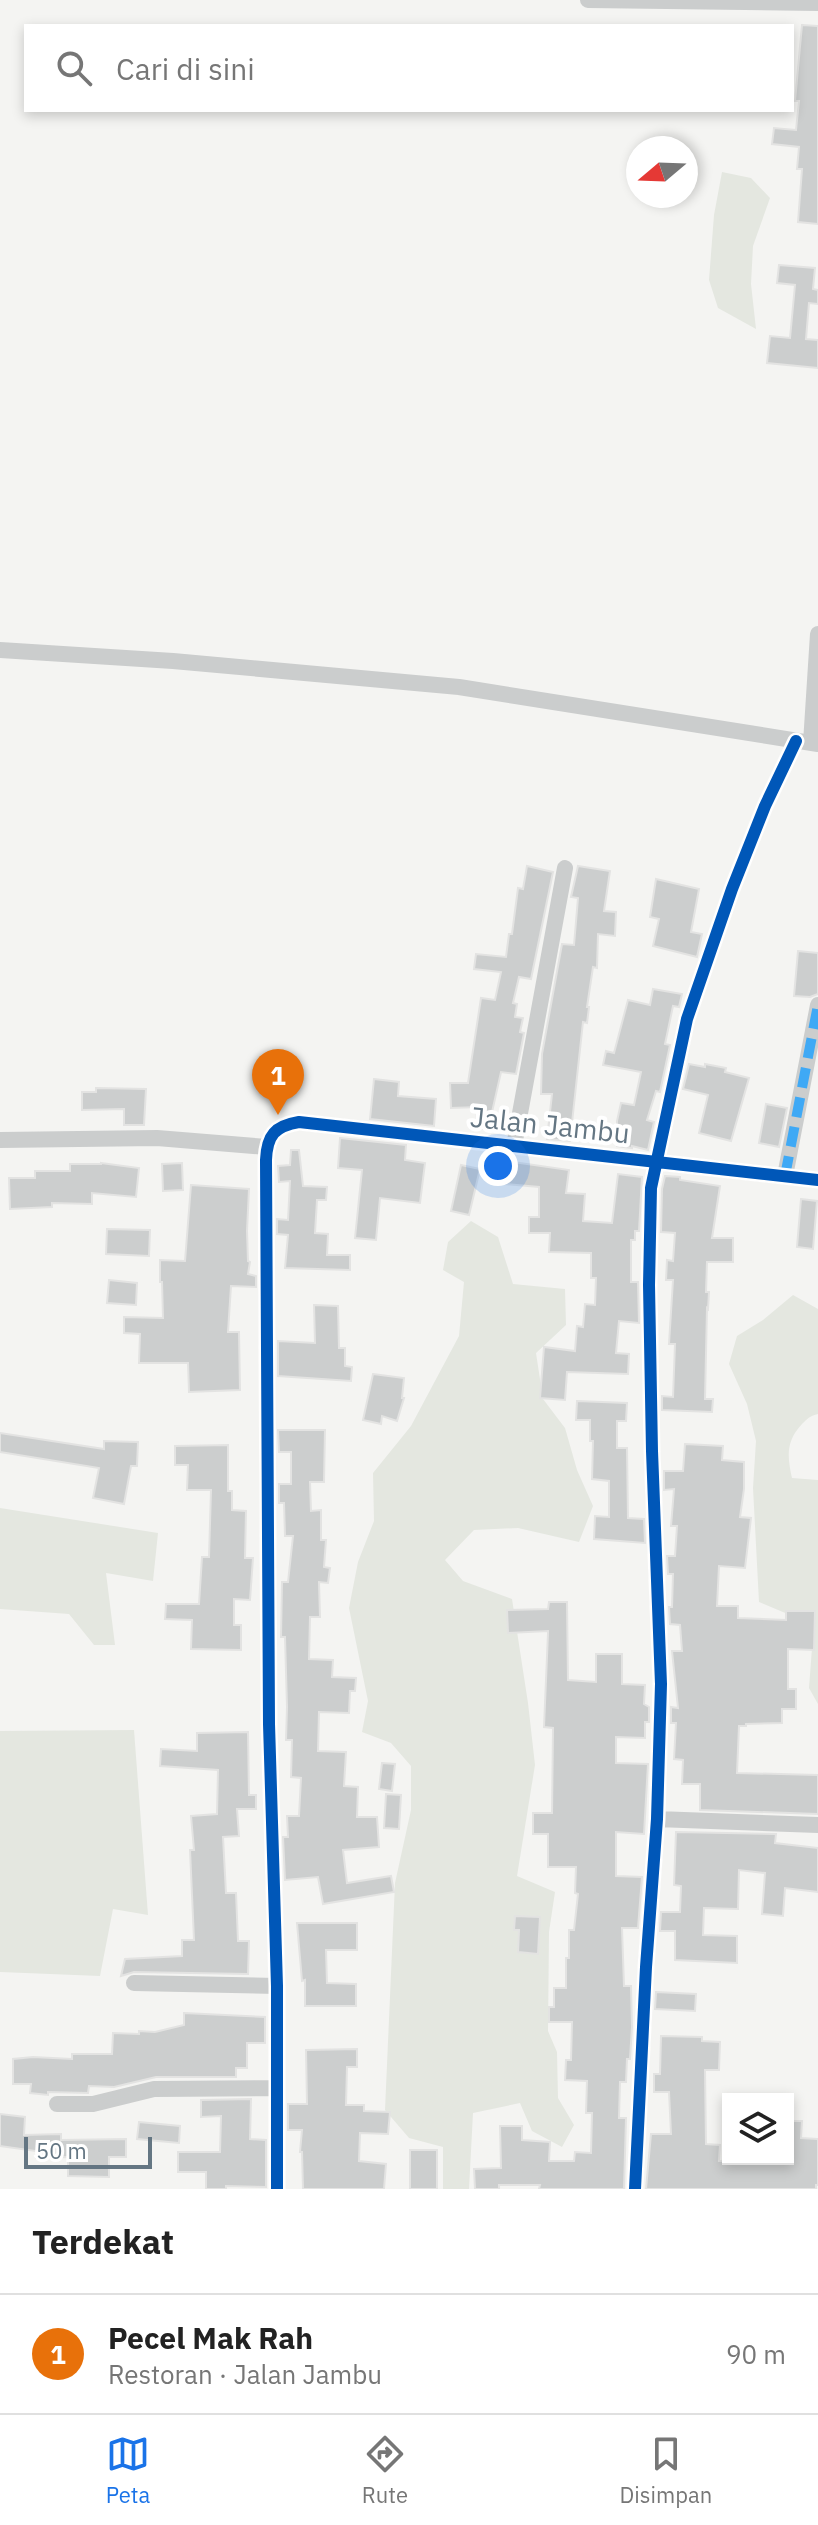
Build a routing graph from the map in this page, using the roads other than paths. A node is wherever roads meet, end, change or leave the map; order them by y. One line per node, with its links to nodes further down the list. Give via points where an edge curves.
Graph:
1 (588, 0): 2 (street)
2 (818, 3)
3 (818, 634): 5 (street)
4 (0, 650): 5 (street, via 445,686)
5 (808, 743): 11 (street, via 765,806 743,861 687,1019)
6 (565, 868): 9 (street)
7 (818, 1005): 12 (street)
8 (0, 1140): 10 (street, via 157,1138)
9 (514, 1146): 10 (street, Jalan Jambu, via 299,1122 278,1128); 11 (street, Jalan Jambu)
10 (267, 1147): 17 (street, via 268,1709)
11 (655, 1160): 12 (street, Jalan Jambu); 14 (street, via 649,1285 661,1684)
12 (785, 1176): 13 (street, Jalan Jambu)
13 (818, 1180)
14 (657, 1819): 15 (street); 21 (street)
15 (818, 1825)
16 (134, 1983): 17 (street)
17 (277, 1986): 18 (street)
18 (275, 2088): 19 (street, via 154,2089 93,2104); 20 (street)
19 (57, 2104)
20 (277, 2189)
21 (635, 2189)

